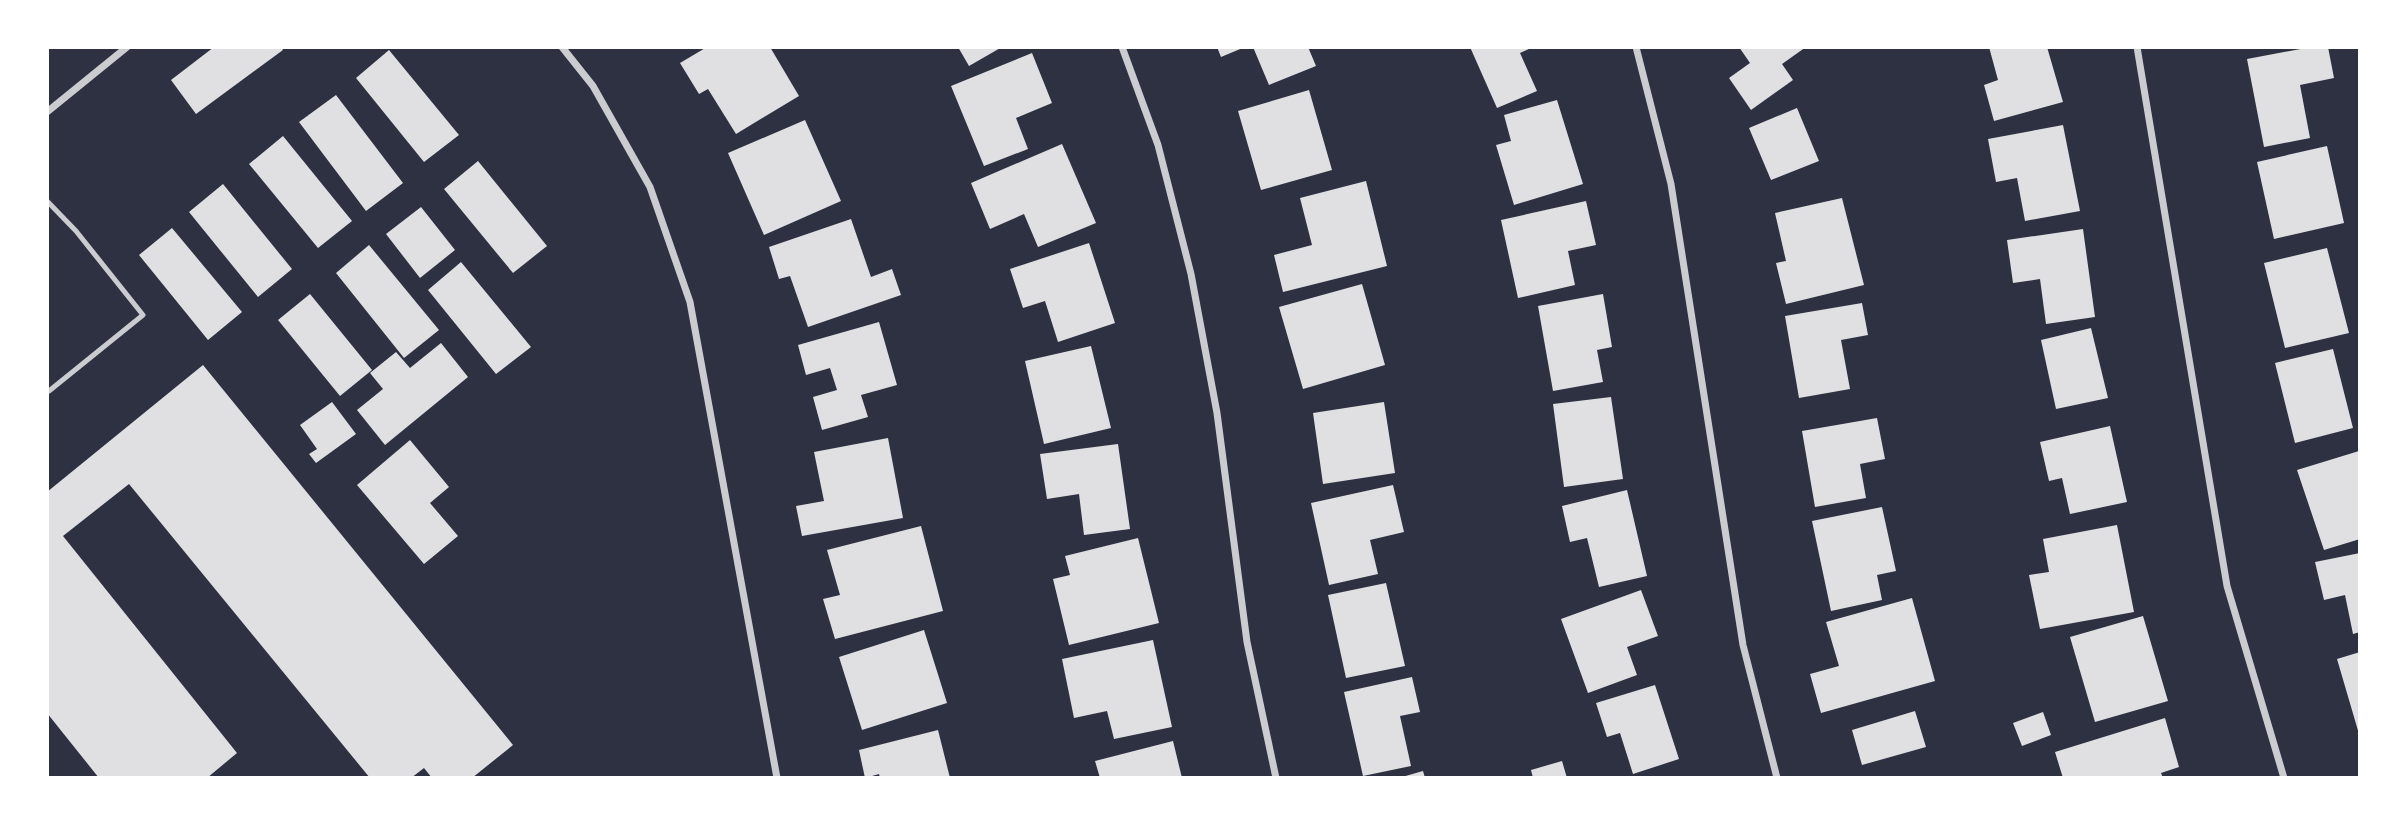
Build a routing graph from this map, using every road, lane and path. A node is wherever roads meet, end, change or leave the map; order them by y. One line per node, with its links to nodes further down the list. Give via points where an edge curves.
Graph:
1 (127, 47): 6 (street)
2 (562, 47): 9 (street, via 593,86 650,187 690,302)
3 (1122, 47): 10 (street, via 1158,145 1191,274 1217,413 1247,642)
4 (1636, 47): 11 (street, via 1671,184 1744,645)
5 (2137, 47): 12 (street, via 2227,586)
6 (47, 112)
7 (47, 201): 8 (lane, via 143,315)
8 (49, 391)
9 (777, 778)
10 (1276, 778)
11 (1777, 778)
12 (2284, 778)

